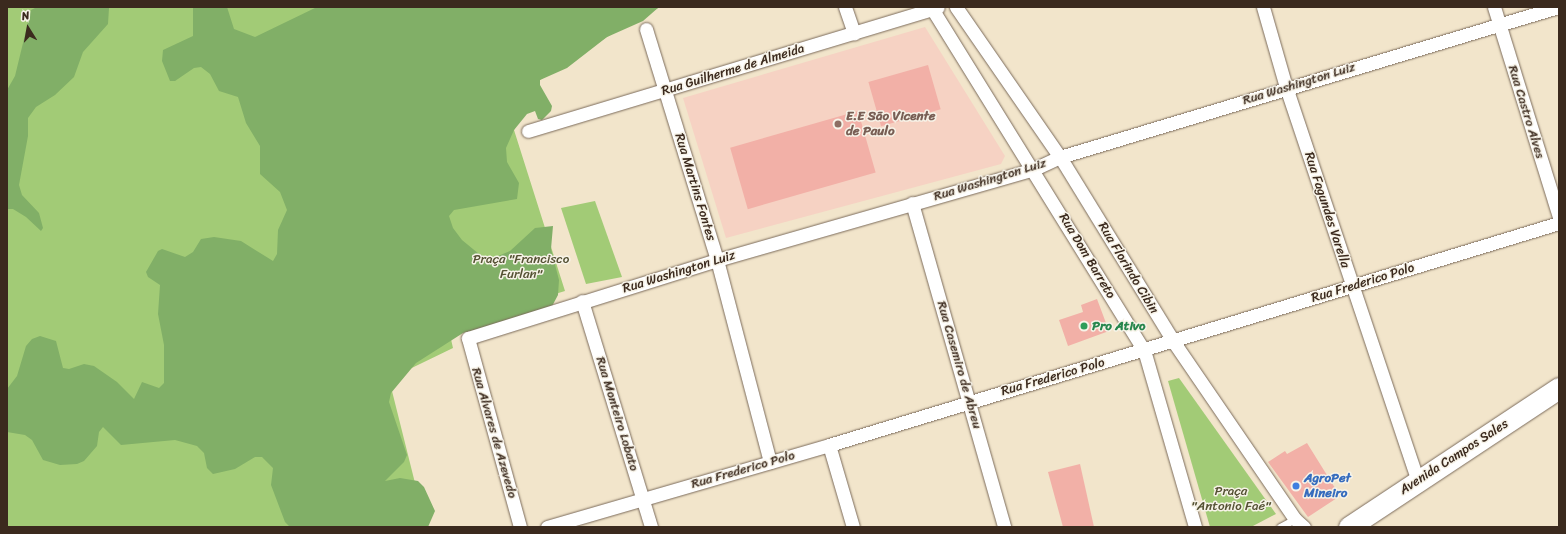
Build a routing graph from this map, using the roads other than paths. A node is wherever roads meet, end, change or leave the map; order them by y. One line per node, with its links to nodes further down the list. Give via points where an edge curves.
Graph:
1 (845, 7): 9 (street)
2 (956, 7): 13 (street, Rua Florindo Cibin)
3 (1263, 7): 10 (street, Rua Fagundes Varella)
4 (1494, 7): 7 (street, Rua Castro Alves)
5 (1558, 7): 7 (street, Rua Washington Luiz)
6 (933, 8): 9 (street, Rua Guilherme de Almeida); 14 (street, Rua Dom Barreto)
7 (1499, 25): 10 (street, Rua Washington Luiz); 16 (street, Rua Castro Alves)
8 (646, 29): 11 (street, Rua Martins Fontes)
9 (854, 34): 11 (street, Rua Guilherme de Almeida)
10 (1286, 87): 13 (street, Rua Washington Luiz); 19 (street, Rua Fagundes Varella)
11 (667, 91): 12 (street, Rua Guilherme de Almeida); 18 (street, Rua Martins Fontes)
12 (528, 131)
13 (1060, 157): 14 (street, Rua Washington Luiz); 22 (street, Rua Florindo Cibin)
14 (1034, 169): 15 (street, Rua Washington Luiz); 23 (street, Rua Dom Barreto)
15 (912, 203): 18 (street, Rua Washington Luiz); 25 (street, Rua Casemiro de Abreu)
16 (1559, 216)
17 (1559, 223): 19 (street, Rua Frederico Polo)
18 (717, 260): 20 (street, Rua Washington Luiz); 27 (street, Rua Martins Fontes)
19 (1353, 286): 22 (street, Rua Frederico Polo); 28 (street, Rua Fagundes Varella)
20 (582, 301): 21 (street, Rua Washington Luiz); 29 (street, Rua Monteiro Lobato)
21 (468, 338): 31 (street, Rua Alvares de Azevedo)
22 (1173, 342): 23 (street, Rua Frederico Polo); 30 (street, Rua Florindo Cibin)
23 (1144, 350): 25 (street, Rua Frederico Polo); 36 (street, Rua Dom Barreto)
24 (1559, 388): 28 (main road, Avenida Campos Sales)
25 (970, 401): 26 (street, Rua Frederico Polo); 35 (street, Rua Casemiro de Abreu)
26 (829, 445): 27 (street, Rua Frederico Polo); 34 (street)
27 (770, 462): 29 (street, Rua Frederico Polo)
28 (1418, 481): 38 (main road, Avenida Campos Sales)
29 (643, 499): 32 (street, Rua Frederico Polo); 33 (street, Rua Monteiro Lobato)
30 (1299, 523): 37 (lane)
31 (520, 527)
32 (547, 527)
33 (651, 527)
34 (852, 527)
35 (1004, 527)
36 (1194, 527)
37 (1280, 527)
38 (1349, 527)

